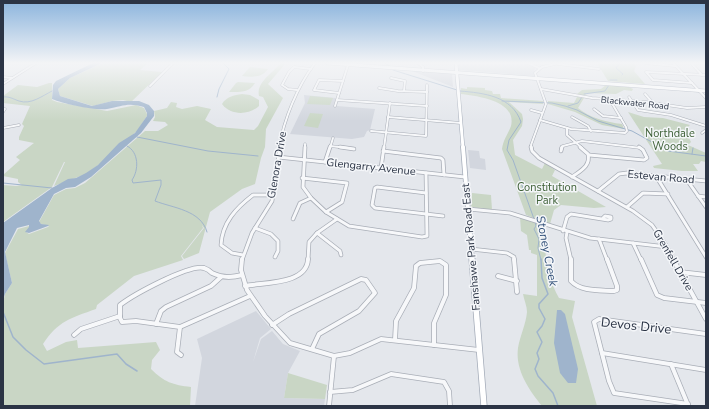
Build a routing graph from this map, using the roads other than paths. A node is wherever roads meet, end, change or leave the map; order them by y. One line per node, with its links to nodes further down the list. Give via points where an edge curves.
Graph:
1 (154, 82): 13 (street)
2 (284, 82): 16 (street, via 282,85 288,89)
3 (301, 82): 16 (street, Glenora Drive)
4 (318, 82): 22 (street, via 314,90)
5 (343, 82): 22 (street)
6 (405, 82): 18 (street)
7 (456, 82): 43 (main road, Fanshawe Park Road East)
8 (538, 82): 15 (street, Grenfell Drive)
9 (592, 82): 17 (main road)
10 (680, 82): 11 (street)
11 (692, 83): 17 (street)
12 (427, 85): 20 (street)
13 (150, 86)
14 (379, 88): 18 (street)
15 (541, 89): 21 (street, Blackwater Road); 37 (street, Grenfell Drive, via 546,102)
16 (297, 90): 61 (street, Glenora Drive, via 282,130)
17 (699, 90): 19 (main road); 26 (street)
18 (404, 91): 20 (street)
19 (706, 91)
20 (427, 92): 33 (street)
21 (565, 92): 24 (street); 28 (street, Blackwater Road)
22 (339, 93): 27 (street)
23 (645, 94): 30 (street)
24 (564, 96)
25 (629, 97): 29 (street)
26 (706, 98)
27 (337, 100): 31 (street); 32 (street)
28 (610, 100): 29 (street, Blackwater Road); 40 (street)
29 (632, 101): 30 (street, Blackwater Road); 45 (street, via 638,110 671,115)
30 (652, 102): 34 (street, Blackwater Road, via 688,109)
31 (390, 103): 33 (street); 38 (street)
32 (335, 106)
33 (427, 106): 41 (street)
34 (706, 107)
35 (594, 109): 40 (street, via 603,116)
36 (531, 110): 37 (street)
37 (542, 113): 42 (street, Grenfell Drive)
38 (388, 117): 41 (street); 51 (street)
39 (572, 117): 50 (street, via 588,126)
40 (621, 118): 50 (street, via 627,128 625,133)
41 (428, 120): 43 (street); 51 (street, via 426,136)
42 (540, 120): 47 (street); 68 (street, Grenfell Drive, via 531,145 532,151 539,158)
43 (461, 123): 70 (main road, Fanshawe Park Road East)
44 (19, 125): 46 (street)
45 (706, 126)
46 (3, 128)
47 (567, 128): 50 (street); 54 (street, via 567,135)
48 (706, 130): 52 (street)
49 (371, 131): 51 (street)
50 (591, 131)
51 (386, 132): 58 (street)
52 (702, 133)
53 (333, 138): 56 (street)
54 (576, 142): 59 (street, via 563,146); 60 (street); 60 (street, via 636,147 643,150 647,158 644,160)
55 (305, 144): 62 (street)
56 (330, 146): 57 (street); 63 (street)
57 (354, 148)
58 (383, 151): 64 (street); 66 (street, via 441,158)
59 (561, 151)
60 (589, 155): 68 (street, via 590,162)
61 (278, 157): 62 (street, Glengarry Avenue); 76 (street, Glenora Drive)
62 (303, 160): 63 (street, Glengarry Avenue); 69 (street)
63 (325, 162): 64 (street, Glengarry Avenue)
64 (381, 168): 65 (street, Glengarry Avenue)
65 (426, 173): 66 (street, Glengarry Avenue); 74 (street)
66 (444, 175): 70 (street, Glengarry Avenue)
67 (656, 176): 71 (street, Estevan Road); 73 (street, Estevan Road, via 619,174); 75 (street)
68 (572, 177): 73 (street, Grenfell Drive)
69 (302, 178): 79 (street, via 303,187); 83 (street, via 347,183 342,202)
70 (465, 178): 82 (main road, Fanshawe Park Road East)
71 (687, 180): 72 (street, Estevan Road); 77 (street)
72 (706, 181)
73 (598, 191): 80 (street, Grenfell Drive)
74 (426, 193): 84 (street); 84 (street, via 376,187 372,205 375,208)
75 (668, 194): 80 (street, via 643,193); 99 (street)
76 (274, 195): 89 (street, Glenora Drive); 96 (street, via 253,195 232,215 224,230 221,245 232,253)
77 (698, 196): 78 (street); 81 (street)
78 (706, 197)
79 (311, 198): 83 (street); 87 (street, via 300,203)
80 (627, 207): 94 (street, Grenfell Drive, via 645,218)
81 (706, 207)
82 (468, 209): 90 (street, via 510,213); 95 (main road, Fanshawe Park Road East)
83 (326, 212): 88 (street)
84 (426, 214): 85 (street); 88 (street, via 428,234 424,237 354,227)
85 (443, 216)
86 (603, 218): 90 (street, via 571,214 567,217)
87 (293, 219)
88 (337, 219): 91 (street)
89 (255, 228): 96 (street, Glenora Drive); 98 (street, via 264,230 278,240 280,249)
90 (565, 232): 92 (street); 92 (street, via 570,253 572,284 582,288 614,291 617,290 617,286)
91 (317, 233): 97 (street, via 340,250); 106 (street, via 309,242 308,264 303,272 282,282)
92 (599, 239): 93 (street)
93 (633, 243): 94 (street); 109 (street, via 657,295)
94 (667, 247): 100 (street, Grenfell Drive)
95 (471, 249): 105 (street, via 510,254 516,260); 121 (main road, Fanshawe Park Road East)
96 (243, 254): 101 (street, Glenora Drive)
97 (341, 255)
98 (275, 256)
99 (706, 257)
100 (680, 272): 102 (street); 109 (street, Grenfell Drive)
101 (242, 275): 104 (street, via 232,278); 106 (street, Glenora Drive)
102 (706, 275)
103 (498, 276): 105 (street)
104 (221, 277): 111 (street, via 204,268 192,269 131,296 120,305); 113 (street, via 211,286 166,307)
105 (517, 281): 107 (street)
106 (245, 286): 108 (street, Glenora Drive)
107 (517, 292)
108 (250, 296): 114 (street, Glenora Drive); 115 (street)
109 (697, 302): 110 (street); 112 (street, Grenfell Drive)
110 (706, 303)
111 (120, 316): 113 (street, via 122,322); 117 (street, via 81,329)
112 (706, 319)
113 (156, 324): 115 (street)
114 (272, 325): 120 (street, Glenora Drive, via 290,343); 120 (street, via 361,279 366,280 375,293 369,304 361,311 324,330 319,334)
115 (180, 327): 123 (street, via 177,352)
116 (706, 334): 122 (street, Devos Drive, via 599,319 593,325)
117 (74, 335)
118 (394, 340): 119 (street); 119 (street, via 396,321 414,288 416,266 440,261 446,265 446,295 434,323); 124 (street, via 381,339 350,353)
119 (434, 345): 121 (street)
120 (312, 349): 124 (street, Glenora Drive)
121 (479, 350): 131 (main road, Fanshawe Park Road East)
122 (602, 353): 125 (street); 128 (street, Devos Drive, via 614,393)
123 (181, 355)
124 (334, 356): 127 (street)
125 (672, 364): 126 (street); 128 (street)
126 (706, 370)
127 (330, 392): 129 (street); 130 (street, via 353,390 386,375 398,375 444,382 449,391)
128 (688, 405)
129 (329, 406)
130 (450, 406)
131 (484, 406)

